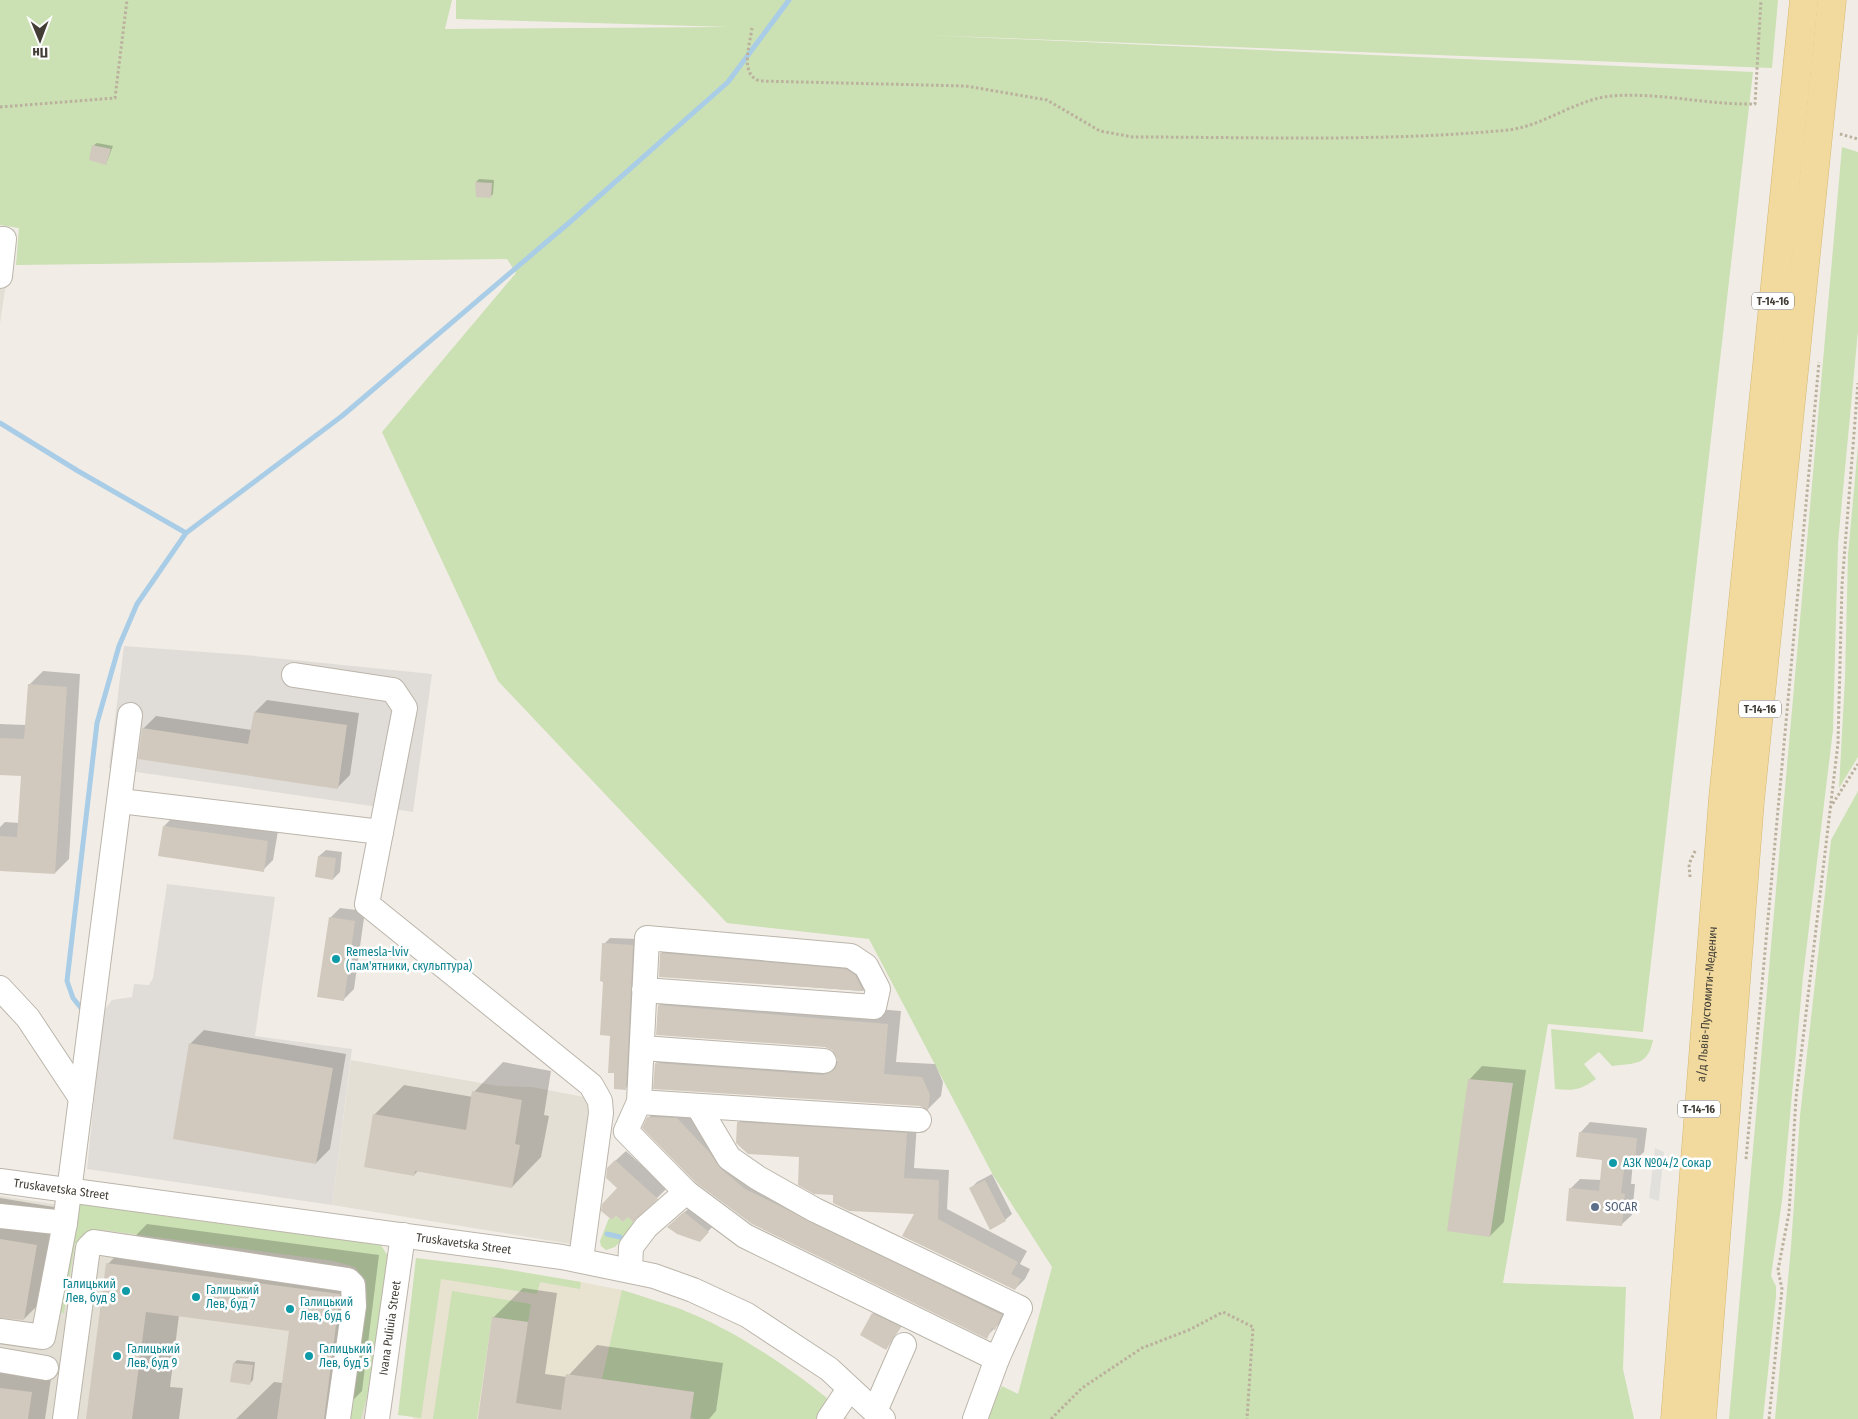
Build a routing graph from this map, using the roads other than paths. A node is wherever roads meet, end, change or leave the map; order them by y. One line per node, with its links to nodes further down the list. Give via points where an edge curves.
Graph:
1 (1804, 0): 37 (main road, а/д Львів-Пустомити-Меденич / Т-14-16, via 1723,798)
2 (1832, 0): 38 (main road, Т-14-16, via 1750,801)
3 (0, 239): 4 (street, via 4,239)
4 (0, 276)
5 (294, 675): 8 (street, via 393,690 405,708)
6 (130, 715): 7 (street)
7 (120, 801): 8 (street); 13 (street)
8 (381, 832): 23 (street, via 368,904 591,1085 597,1095 601,1113)
9 (0, 988): 13 (street, via 28,1018)
10 (644, 990): 10 (street, via 647,938 851,956 866,966 878,989 874,1007); 11 (street)
11 (642, 1048): 12 (street); 14 (street)
12 (824, 1061)
13 (81, 1098): 18 (street)
14 (639, 1102): 15 (street); 19 (street, via 626,1131)
15 (698, 1106): 16 (street); 27 (street, via 729,1158 758,1178 815,1210 1020,1308)
16 (919, 1120)
17 (0, 1181): 18 (street, Truskavetska Street)
18 (70, 1190): 21 (street); 22 (street, Truskavetska Street)
19 (686, 1192): 24 (street, via 636,1240 631,1247); 27 (street, via 745,1236)
20 (0, 1216): 21 (street)
21 (65, 1224): 25 (street, via 43,1337)
22 (402, 1234): 23 (street, Truskavetska Street); 34 (street, Ivana Puliuia Street)
23 (581, 1260): 24 (street, Truskavetska Street)
24 (630, 1269): 30 (street, Truskavetska Street, via 693,1290 747,1315 821,1363)
25 (0, 1331)
26 (904, 1345): 31 (street)
27 (997, 1359): 36 (street)
28 (0, 1360): 29 (street)
29 (46, 1368)
30 (849, 1389): 31 (street, Truskavetska Street); 35 (street)
31 (879, 1415)
32 (64, 1419): 33 (street, via 88,1248 94,1242 348,1280 353,1285 354,1306)
33 (338, 1419)
34 (376, 1419)
35 (830, 1419)
36 (975, 1419)
37 (1675, 1419)
38 (1702, 1419)

